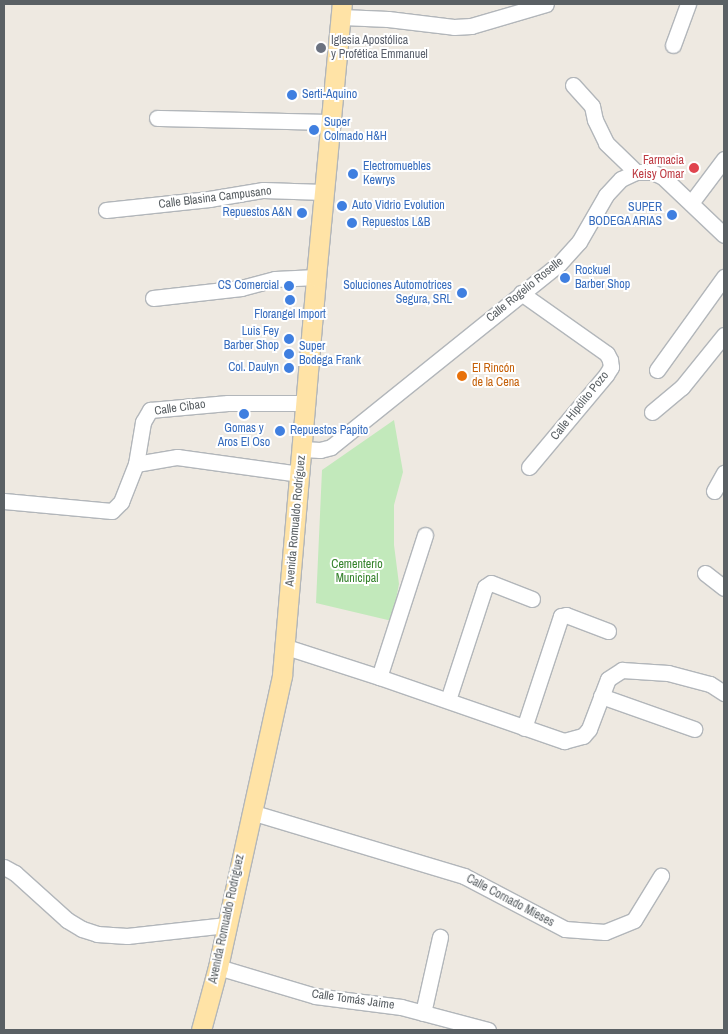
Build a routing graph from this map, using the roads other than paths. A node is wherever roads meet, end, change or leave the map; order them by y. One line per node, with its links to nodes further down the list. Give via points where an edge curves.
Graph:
1 (546, 4): 3 (street, via 471,26 454,27)
2 (688, 4): 4 (street)
3 (342, 10): 7 (main road, Avenida Romualdo Rodríguez)
4 (673, 45)
5 (573, 85): 9 (street, via 592,106 606,143)
6 (157, 118): 7 (street)
7 (332, 122): 10 (main road, Avenida Romualdo Rodríguez)
8 (724, 159): 11 (street)
9 (636, 172): 11 (street, via 652,172 663,177); 16 (street, Calle Rogelio Roselle, via 621,179 606,195 570,254)
10 (324, 192): 12 (street, Calle Blasina Campusano, via 263,190); 14 (main road, Avenida Romualdo Rodríguez)
11 (691, 203): 13 (street)
12 (106, 210)
13 (724, 235)
14 (316, 277): 17 (street, via 275,279 241,288); 20 (main road, Avenida Romualdo Rodríguez)
15 (724, 277): 19 (street)
16 (521, 293): 22 (street, Calle Rogelio Roselle, via 331,447); 24 (street, Calle Hipólito Pozo, via 607,354 611,367)
17 (153, 298)
18 (724, 334): 21 (street, via 682,386)
19 (656, 370)
20 (306, 403): 22 (main road, Avenida Romualdo Rodríguez); 23 (street, Calle Cibao, via 228,403 150,410 143,422)
21 (652, 412)
22 (302, 449): 26 (main road, Avenida Romualdo Rodríguez)
23 (136, 464): 26 (street, via 177,457); 28 (street, Calle Cibao, via 121,502 112,511)
24 (530, 467)
25 (724, 473): 27 (street)
26 (300, 474): 34 (main road, Avenida Romualdo Rodríguez)
27 (714, 491)
28 (4, 502)
29 (425, 535): 35 (street)
30 (706, 573): 31 (street)
31 (724, 588)
32 (532, 599): 38 (street, via 491,583 485,587)
33 (608, 631): 39 (street, via 562,616)
34 (286, 646): 35 (street); 41 (main road, Avenida Romualdo Rodríguez)
35 (380, 677): 38 (street)
36 (724, 693): 37 (street, via 710,684 668,672 636,669 614,674 608,679)
37 (601, 696): 39 (street, via 589,729 583,736 564,742); 40 (street)
38 (448, 700): 39 (street)
39 (524, 728)
40 (694, 729)
41 (251, 812): 43 (street, Calle Cornado Mieses, via 464,876 565,929 605,932 634,920); 44 (main road, Avenida Romualdo Rodríguez)
42 (4, 867): 44 (street, via 67,920 97,934 127,936)
43 (661, 876)
44 (226, 925): 46 (main road, Avenida Romualdo Rodríguez)
45 (440, 937): 47 (street)
46 (218, 967): 47 (street, Calle Tomás Jaime, via 315,996 401,1007); 48 (main road, Avenida Romualdo Rodríguez)
47 (423, 1013): 49 (street, Calle Tomás Jaime)
48 (201, 1030)
49 (488, 1030)

